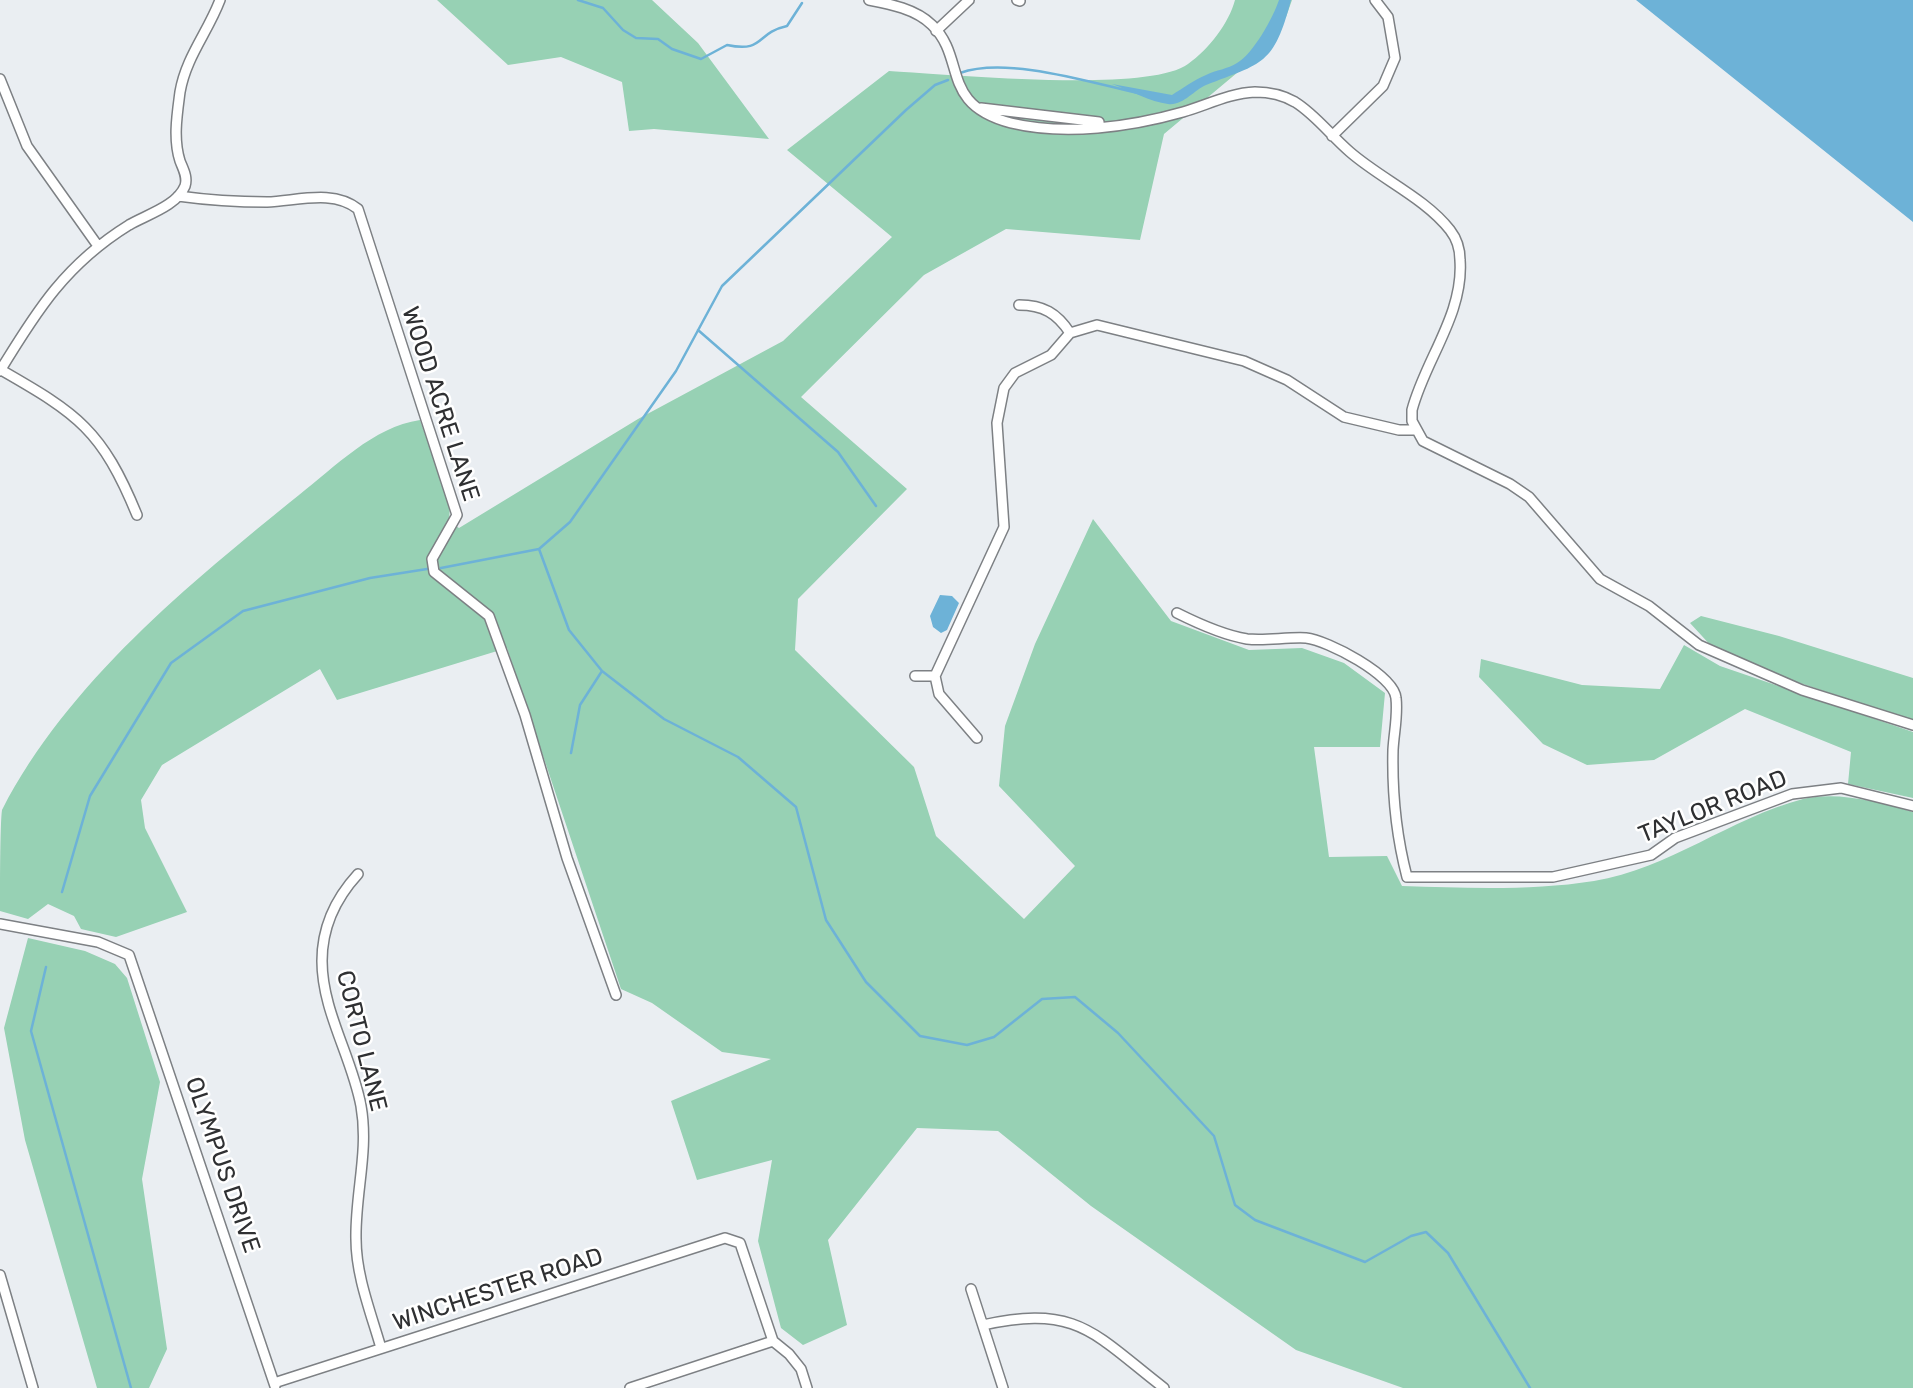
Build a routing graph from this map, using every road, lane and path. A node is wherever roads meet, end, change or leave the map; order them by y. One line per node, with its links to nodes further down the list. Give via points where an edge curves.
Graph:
1 (220, 0): 8 (street, via 190,59 180,91 176,141 186,176)
2 (869, 0): 5 (street, via 920,16)
3 (969, 0): 5 (street)
4 (1375, 0): 7 (street, via 1388,17 1395,58 1383,86)
5 (936, 31): 7 (street, via 957,83 977,107 1115,124 1159,119 1254,92 1293,101)
6 (0, 79): 9 (street, via 27,146)
7 (1332, 136): 13 (street, via 1435,216 1457,242 1461,274 1456,299 1415,400 1412,421)
8 (178, 196): 9 (street); 23 (street, WOOD ACRE LANE, via 268,202 347,200 358,209 457,515 432,559 434,572 489,616)
9 (98, 246): 12 (street, via 55,287)
10 (1019, 305): 11 (street, via 1047,309)
11 (1070, 333): 13 (street, via 1097,325 1244,361 1287,380 1344,417); 17 (street, via 1051,355 1015,373 1004,388 997,424 1004,527)
12 (0, 371): 14 (street, via 67,409 94,434 123,481)
13 (1416, 430): 18 (street, via 1430,446 1529,497 1600,579 1649,606 1699,645 1802,690)
14 (137, 515)
15 (1177, 613): 20 (street, TAYLOR ROAD, via 1247,639 1308,638 1330,646 1379,675 1396,693 1395,835 1407,877 1553,877 1651,855 1675,838 1792,794 1841,788)
16 (915, 676): 17 (street)
17 (935, 676): 19 (street, via 939,694)
18 (1913, 725)
19 (977, 738)
20 (1913, 806)
21 (358, 874): 28 (street, CORTO LANE, via 330,919 322,961 327,995 360,1104 364,1159 356,1249)
22 (0, 924): 29 (street, OLYMPUS DRIVE, via 98,942 129,955)
23 (616, 995)
24 (0, 1275): 30 (street)
25 (971, 1289): 26 (street)
26 (983, 1325): 33 (street); 34 (street, via 1032,1316 1077,1325)
27 (773, 1341): 28 (street, WINCHESTER ROAD, via 740,1243 725,1238); 31 (street); 32 (street, via 801,1369)
28 (381, 1348): 29 (street, WINCHESTER ROAD)
29 (275, 1385)
30 (33, 1388)
31 (630, 1388)
32 (807, 1388)
33 (1003, 1388)
34 (1164, 1388)

